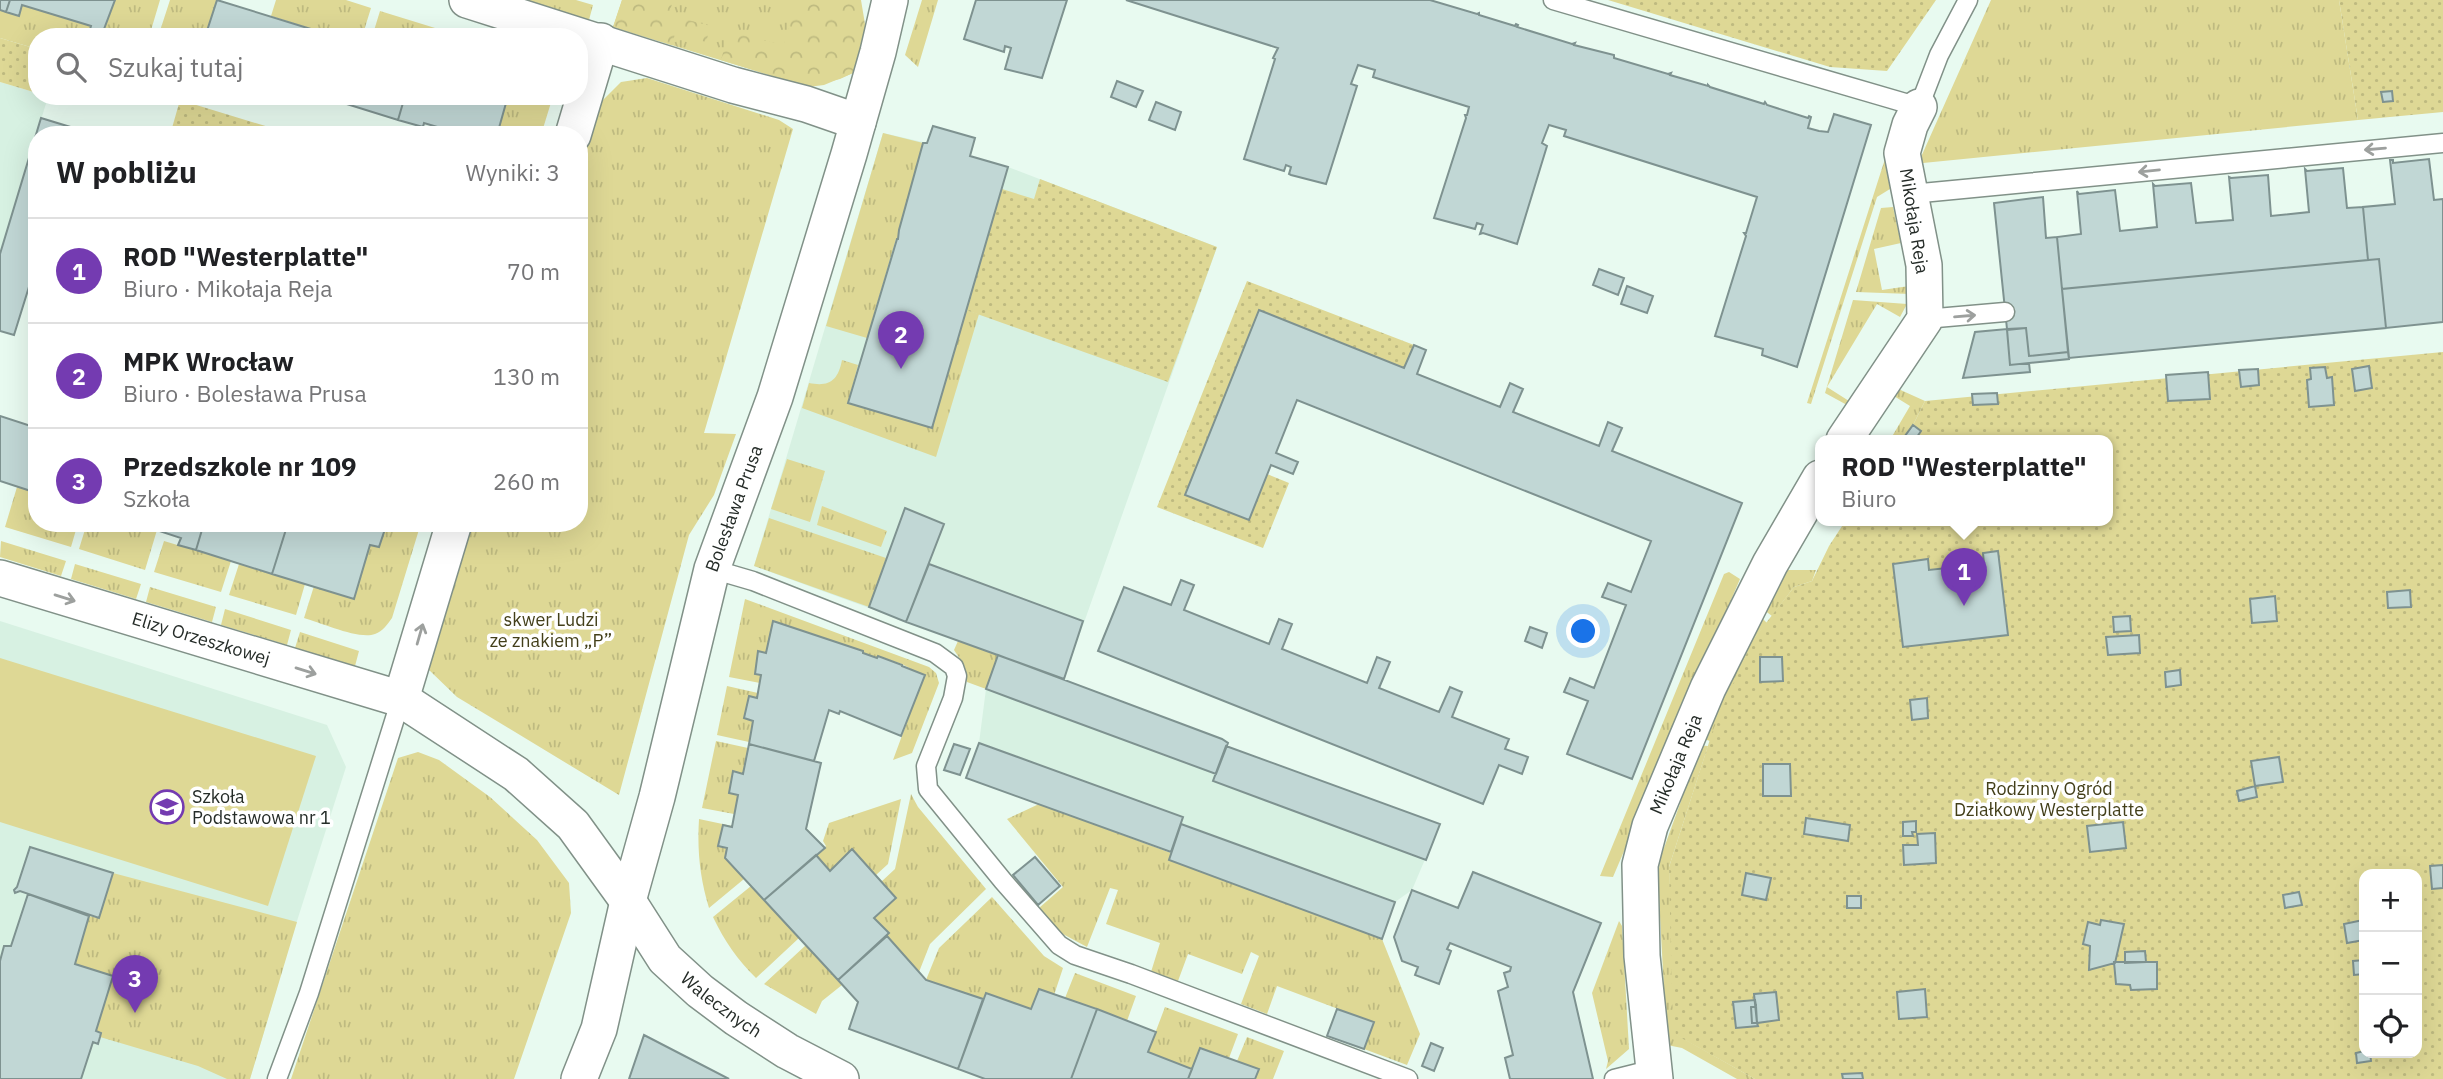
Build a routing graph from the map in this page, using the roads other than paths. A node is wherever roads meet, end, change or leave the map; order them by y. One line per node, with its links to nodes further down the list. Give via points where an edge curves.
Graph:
1 (467, 0): 5 (street)
2 (890, 0): 11 (street, Bolesława Prusa)
3 (1553, 0): 10 (lane)
4 (1968, 0): 10 (lane)
5 (559, 28)
6 (588, 37): 7 (street)
7 (601, 41): 8 (street); 11 (street)
8 (588, 85)
9 (582, 105): 12 (street)
10 (1919, 107): 14 (street, Mikołaja Reja, via 1902,153)
11 (858, 122): 20 (street, Bolesława Prusa, via 775,397)
12 (576, 126)
13 (2443, 143): 14 (lane, one-way to 14)
14 (1911, 194): 16 (street, Mikołaja Reja, via 1924,265)
15 (2005, 312): 16 (lane, one-way to 15)
16 (1925, 319): 17 (street)
17 (1847, 435)
18 (1815, 488): 24 (street, Mikołaja Reja, via 1769,564 1708,688 1642,852 1642,956)
19 (451, 532): 22 (street, one-way to 19)
20 (712, 569): 23 (street, Bolesława Prusa); 28 (lane, via 935,653 954,667 953,698 926,766 928,789 1059,945 1075,955)
21 (0, 578): 22 (street, Elizy Orzeszkowej, one-way to 22)
22 (401, 699): 23 (street, via 516,774 573,825); 25 (lane, via 309,993)
23 (628, 901): 26 (street, Bolesława Prusa, via 599,1029); 27 (street, Walecznych, via 665,959 700,991 787,1051)
24 (1654, 1074): 29 (lane)
25 (276, 1079)
26 (579, 1079)
27 (841, 1079)
28 (1408, 1079)
29 (1614, 1079)

